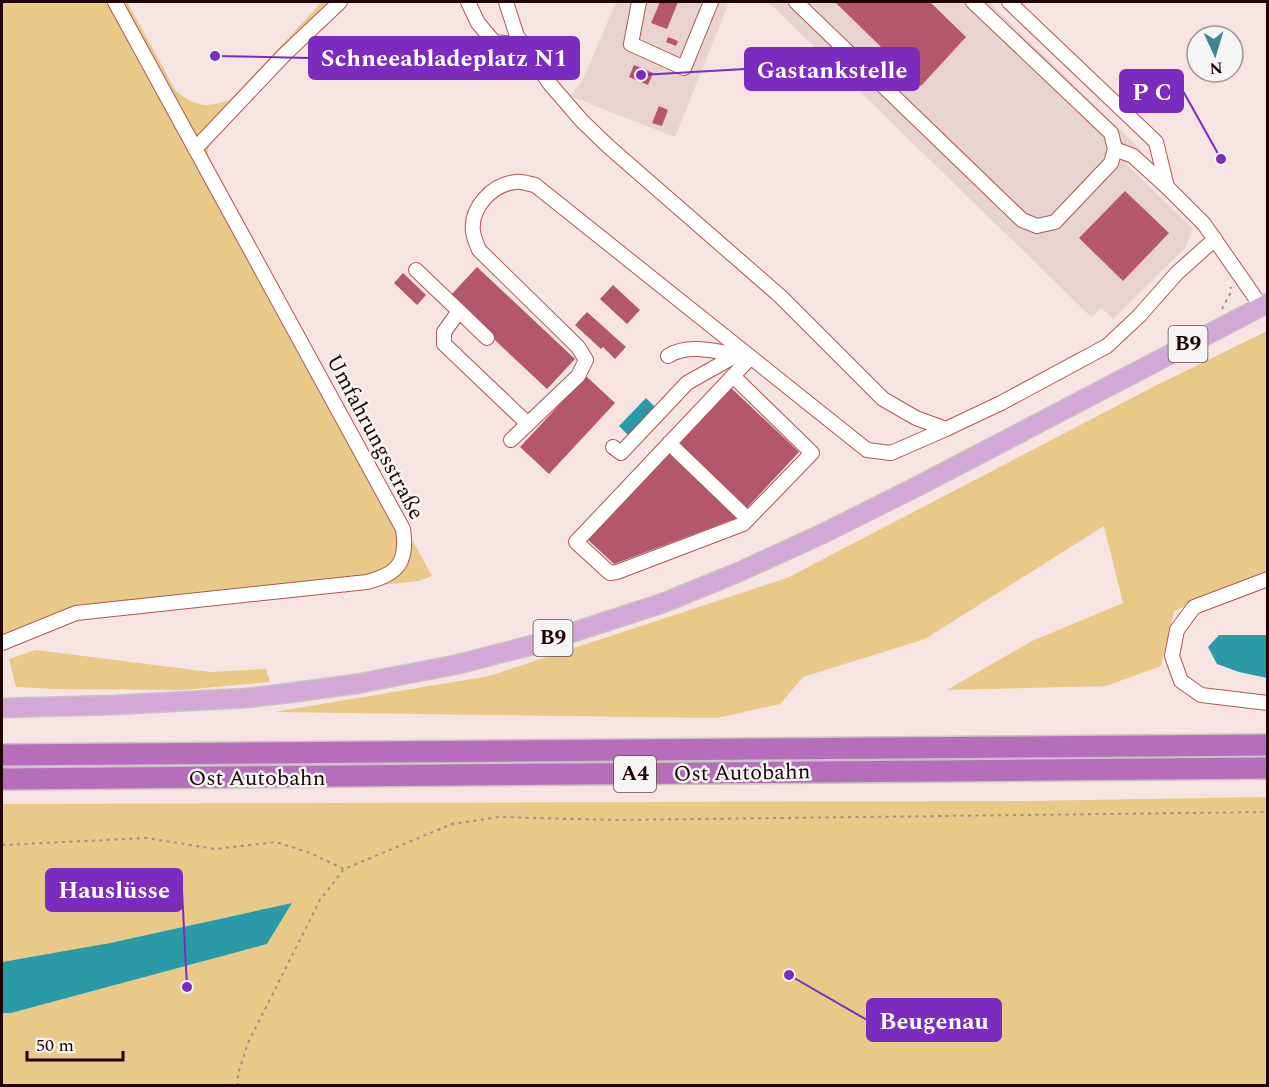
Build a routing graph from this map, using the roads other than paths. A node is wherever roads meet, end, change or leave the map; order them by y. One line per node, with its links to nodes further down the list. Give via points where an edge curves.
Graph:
1 (115, 2): 11 (street, Umfahrungsstraße)
2 (340, 2): 11 (street)
3 (468, 2): 10 (street, via 478,23 494,42)
4 (506, 2): 10 (street)
5 (639, 2): 6 (street, via 631,44 684,68)
6 (711, 2)
7 (796, 2): 12 (street, via 1022,220 1037,226 1055,222 1111,163)
8 (973, 2): 12 (street, via 1111,133)
9 (1009, 2): 13 (street, via 1156,142)
10 (523, 45): 23 (street, via 550,84 602,141 780,296 883,399)
11 (195, 149): 29 (street, Umfahrungsstraße, via 403,529 406,547 399,566 385,577 367,582 76,613)
12 (1115, 149): 13 (street, via 1133,156)
13 (1167, 187): 14 (street)
14 (1215, 239): 16 (street); 23 (street, via 1107,346)
15 (416, 270): 17 (street)
16 (1264, 305): 31 (main road, B9, via 822,534 663,603 540,643 459,664 289,693)
17 (459, 311): 18 (street); 22 (street, via 444,332 444,344)
18 (487, 338)
19 (743, 355): 20 (street, via 682,349); 21 (street); 22 (street, via 535,185 516,182 496,189 480,202 473,219 479,250 578,347 586,360 578,376); 23 (street, via 867,450 891,453); 26 (street, via 687,383 621,453)
20 (668, 356)
21 (733, 376): 25 (street); 27 (street, via 812,453)
22 (528, 424): 24 (street)
23 (946, 429)
24 (511, 440)
25 (669, 443): 27 (street); 27 (street, via 576,542 610,573)
26 (613, 447)
27 (748, 519)
28 (1268, 579): 30 (street, via 1194,607 1177,630 1172,656 1181,681 1201,695)
29 (2, 643)
30 (1268, 703)
31 (2, 708)
32 (1268, 745): 33 (highway, Ost Autobahn / A4)
33 (2, 755)
34 (1268, 768): 35 (highway, Ost Autobahn / A4)
35 (2, 779)

